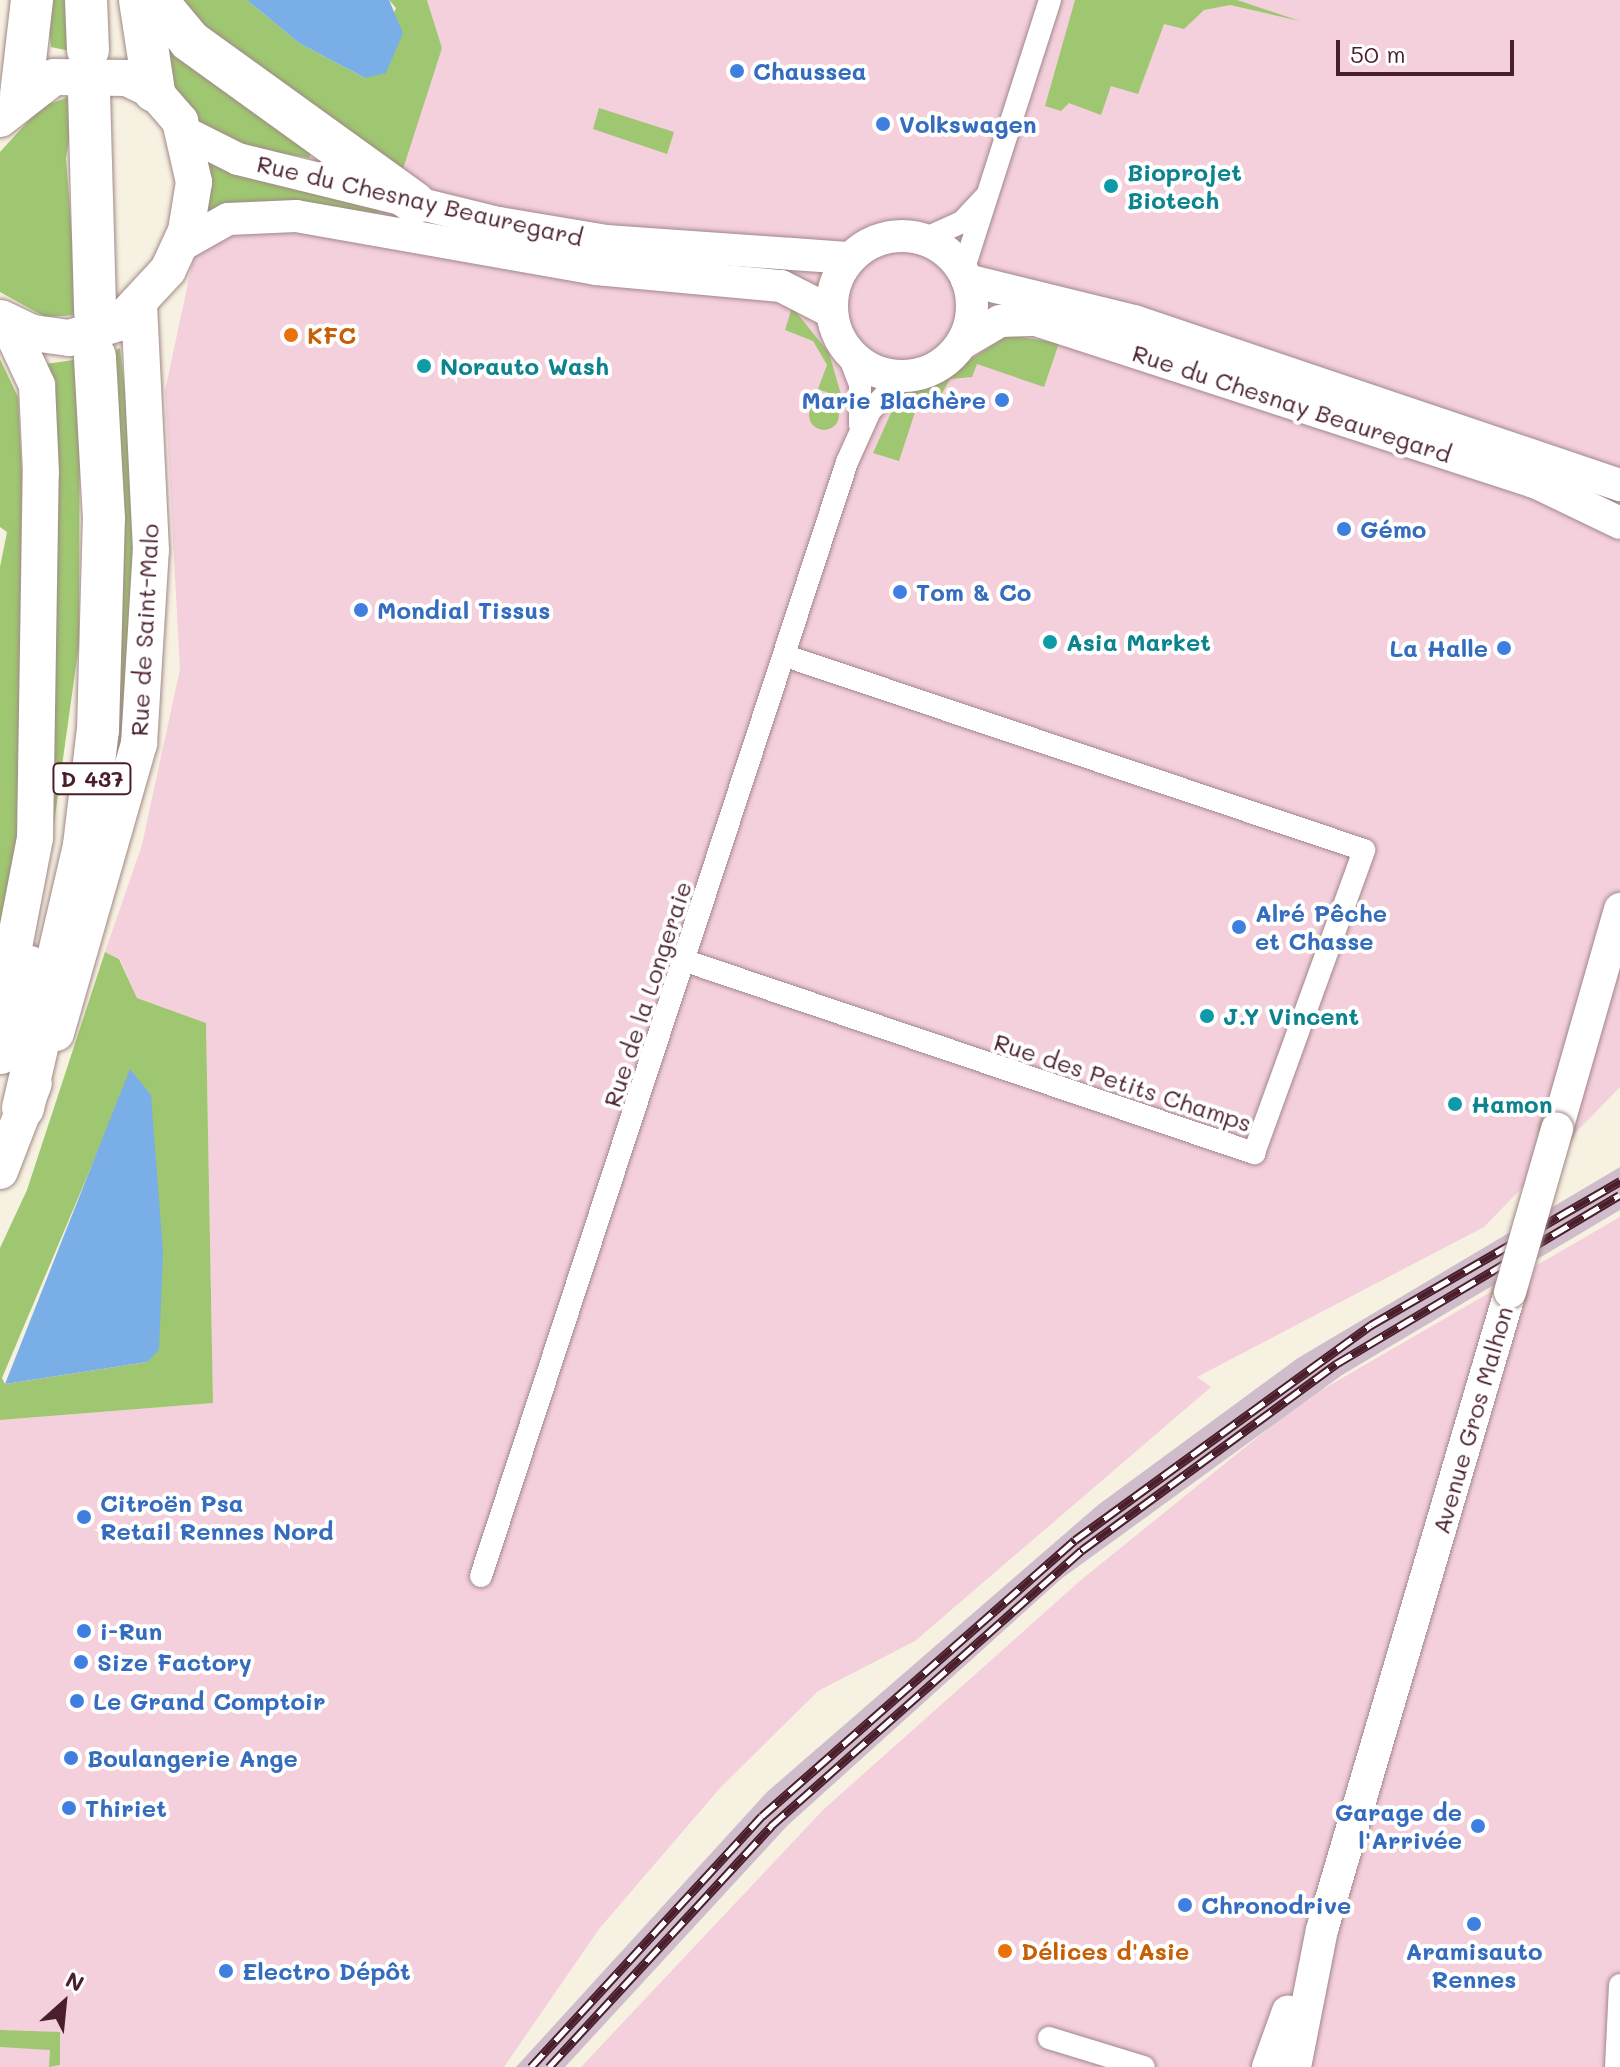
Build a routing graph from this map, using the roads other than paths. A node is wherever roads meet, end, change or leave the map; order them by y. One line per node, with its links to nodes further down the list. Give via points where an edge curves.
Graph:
1 (32, 0): 9 (highway)
2 (86, 0): 6 (highway)
3 (140, 0): 7 (highway)
4 (156, 0): 12 (highway, via 190,41)
5 (1050, 0): 11 (street)
6 (88, 50)
7 (154, 91): 9 (main road, via 83,72); 10 (main road)
8 (89, 92): 18 (highway)
9 (11, 107)
10 (186, 133): 12 (main road, Rue du Chesnay Beauregard, via 238,159); 14 (main road, via 194,182)
11 (985, 197): 13 (street, via 962,222); 16 (street)
12 (415, 203): 15 (main road, Rue du Chesnay Beauregard, via 606,241)
13 (924, 239): 15 (main road, via 884,238); 16 (main road)
14 (180, 246): 17 (main road); 19 (main road, Rue du Chesnay Beauregard, via 228,219 296,216 596,269 781,286)
15 (850, 258): 19 (main road, via 835,283)
16 (965, 275): 21 (main road, via 972,312); 27 (main road, Rue du Chesnay Beauregard, via 1134,321)
17 (139, 307): 20 (main road, via 78,338); 34 (main road, Rue de Saint-Malo, via 151,550 139,744 76,976)
18 (95, 312)
19 (832, 312): 22 (main road)
20 (4, 320): 32 (main road, via 29,360 40,416 35,838)
21 (961, 344): 24 (main road, via 936,367); 28 (main road, Rue du Chesnay Beauregard, via 1000,321 1036,320 1537,483)
22 (846, 348): 24 (main road, via 881,373); 25 (street, Rue de la Longeraie, via 860,384)
23 (95, 356): 26 (highway, D 437)
24 (903, 376): 25 (street, Rue de la Longeraie)
25 (860, 426): 29 (street, Rue de la Longeraie)
26 (96, 444): 33 (highway, D 437, via 70,785 31,964); 34 (highway, D 437, via 104,602 92,787)
27 (1620, 485)
28 (1620, 523)
29 (786, 656): 31 (street, Rue de la Longeraie); 31 (street, Rue des Petits Champs, via 1364,850 1254,1153)
30 (1620, 909): 37 (main road, Avenue Gros Malhon, bridge)
31 (686, 961): 36 (street, Rue de la Longeraie)
32 (0, 1014)
33 (0, 1053)
34 (23, 1108): 35 (main road, Rue de Saint-Malo / D 437)
35 (0, 1171)
36 (481, 1576)
37 (1322, 1930): 41 (main road, Avenue Gros Malhon); 42 (main road, Avenue Gros Malhon)
38 (1620, 1985): 43 (street)
39 (1049, 2038): 40 (street)
40 (1144, 2067)
41 (1268, 2067)
42 (1295, 2067)
43 (1616, 2067)

